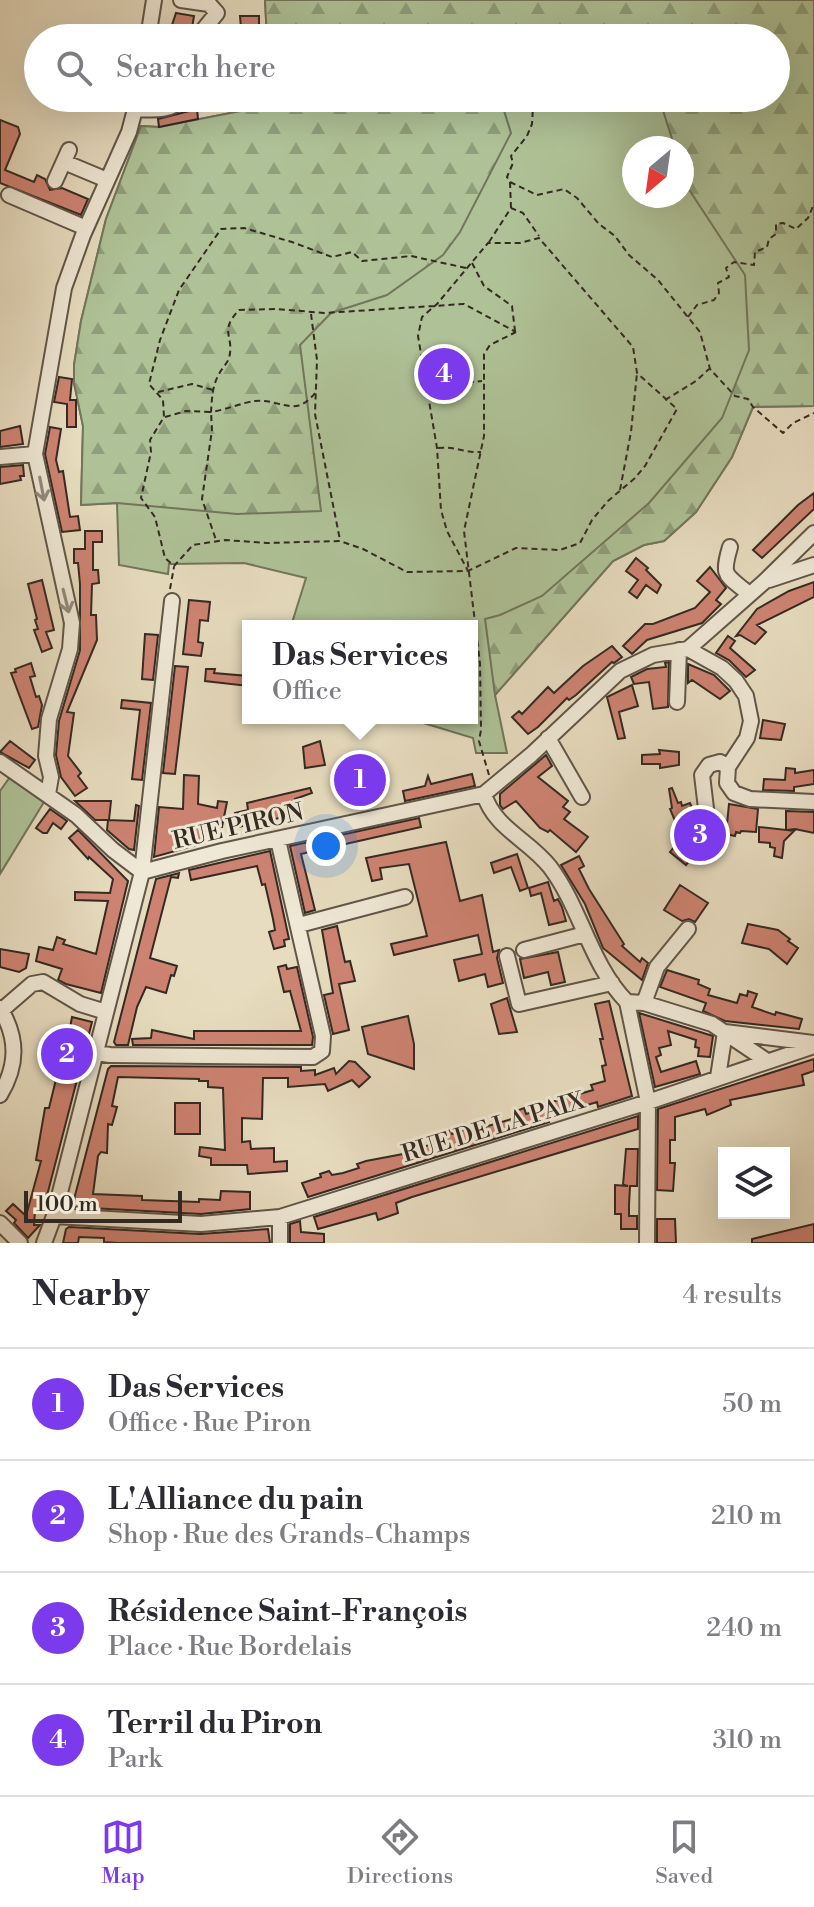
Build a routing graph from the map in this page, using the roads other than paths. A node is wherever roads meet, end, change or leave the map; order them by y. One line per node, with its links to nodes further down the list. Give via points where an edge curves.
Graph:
1 (154, 0): 3 (street)
2 (181, 0): 4 (street, via 209,4 217,13)
3 (150, 24)
4 (208, 24)
5 (134, 112): 6 (street)
6 (107, 180): 7 (street, via 66,156); 9 (street)
7 (55, 181)
8 (9, 195): 9 (street)
9 (86, 228): 10 (street, via 64,288)
10 (35, 454): 11 (street); 24 (street, one-way to 24, via 72,623 70,649 49,719)
11 (0, 457)
12 (814, 533): 15 (street)
13 (730, 547): 16 (street, via 726,575)
14 (814, 565): 15 (street)
15 (764, 582): 16 (street)
16 (749, 594): 18 (street)
17 (172, 601): 29 (street)
18 (683, 650): 19 (street); 20 (street, via 653,655 620,671); 22 (street, via 722,668 746,696 751,721 747,738)
19 (677, 702)
20 (548, 738): 23 (street); 25 (street)
21 (0, 762): 24 (street)
22 (728, 767): 26 (street, via 727,783 734,793 750,799); 27 (street, via 720,762 709,765 702,775)
23 (488, 791): 28 (street, RUE PIRON); 33 (street, via 493,815 549,866)
24 (48, 794): 29 (street)
25 (582, 797)
26 (814, 802)
27 (707, 817)
28 (278, 840): 29 (street, RUE PIRON); 31 (street)
29 (142, 872): 40 (street)
30 (405, 897): 31 (street)
31 (299, 925): 43 (street, via 323,1036 322,1051 313,1057)
32 (688, 929): 38 (street, via 657,967)
33 (585, 934): 34 (street); 36 (street)
34 (524, 950)
35 (507, 956): 36 (street, via 519,1004)
36 (612, 983): 37 (street)
37 (627, 1002): 38 (street); 47 (street)
38 (644, 1003): 41 (street)
39 (1, 1009): 40 (street, via 32,984 43,982); 46 (street, via 12,1033 15,1060)
40 (106, 1012): 43 (street)
41 (725, 1032): 42 (street); 44 (street); 45 (street)
42 (814, 1045): 44 (street, RUE DE LA PAIX)
43 (96, 1053): 48 (street)
44 (767, 1061): 45 (street, RUE DE LA PAIX)
45 (718, 1077): 47 (street, RUE DE LA PAIX)
46 (0, 1095)
47 (648, 1102): 49 (street, RUE DE LA PAIX); 54 (street)
48 (54, 1216): 49 (street, RUE DE LA PAIX, via 201,1224); 52 (street)
49 (280, 1217): 53 (street)
50 (0, 1223): 51 (street)
51 (20, 1243)
52 (44, 1243)
53 (280, 1243)
54 (647, 1243)

